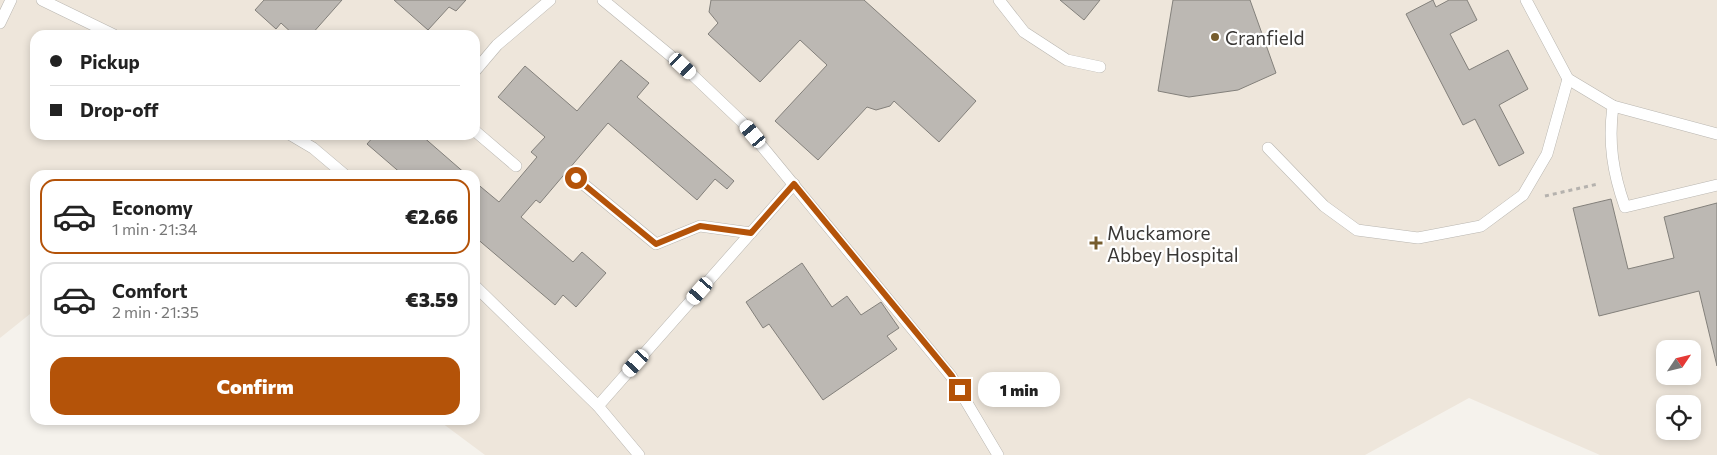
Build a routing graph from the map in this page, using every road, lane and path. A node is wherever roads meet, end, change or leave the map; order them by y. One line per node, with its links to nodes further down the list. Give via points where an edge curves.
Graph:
1 (11, 0): 7 (lane)
2 (42, 0): 8 (lane)
3 (550, 0): 9 (lane, via 497,45)
4 (603, 0): 21 (lane, via 683,66 742,122)
5 (999, 0): 10 (lane, via 1024,32 1067,60)
6 (1526, 0): 11 (lane)
7 (0, 23)
8 (104, 30)
9 (480, 65)
10 (1100, 67)
11 (1568, 79): 12 (lane); 23 (lane, via 1547,154)
12 (1613, 106): 13 (lane); 20 (lane, via 1610,134)
13 (1717, 134)
14 (480, 135): 17 (lane)
15 (299, 140): 18 (lane)
16 (1268, 148): 23 (lane, via 1324,206 1357,230 1418,238 1482,226 1523,195)
17 (516, 166)
18 (339, 170)
19 (576, 178): 24 (lane, via 656,244 700,226)
20 (1616, 181): 22 (lane, via 1625,207); 23 (path, via 1544,196)
21 (794, 184): 24 (lane); 28 (lane, via 952,376)
22 (1717, 185)
23 (1528, 187)
24 (751, 233): 26 (lane)
25 (480, 291): 26 (lane)
26 (598, 406): 27 (lane)
27 (639, 455)
28 (998, 455)

